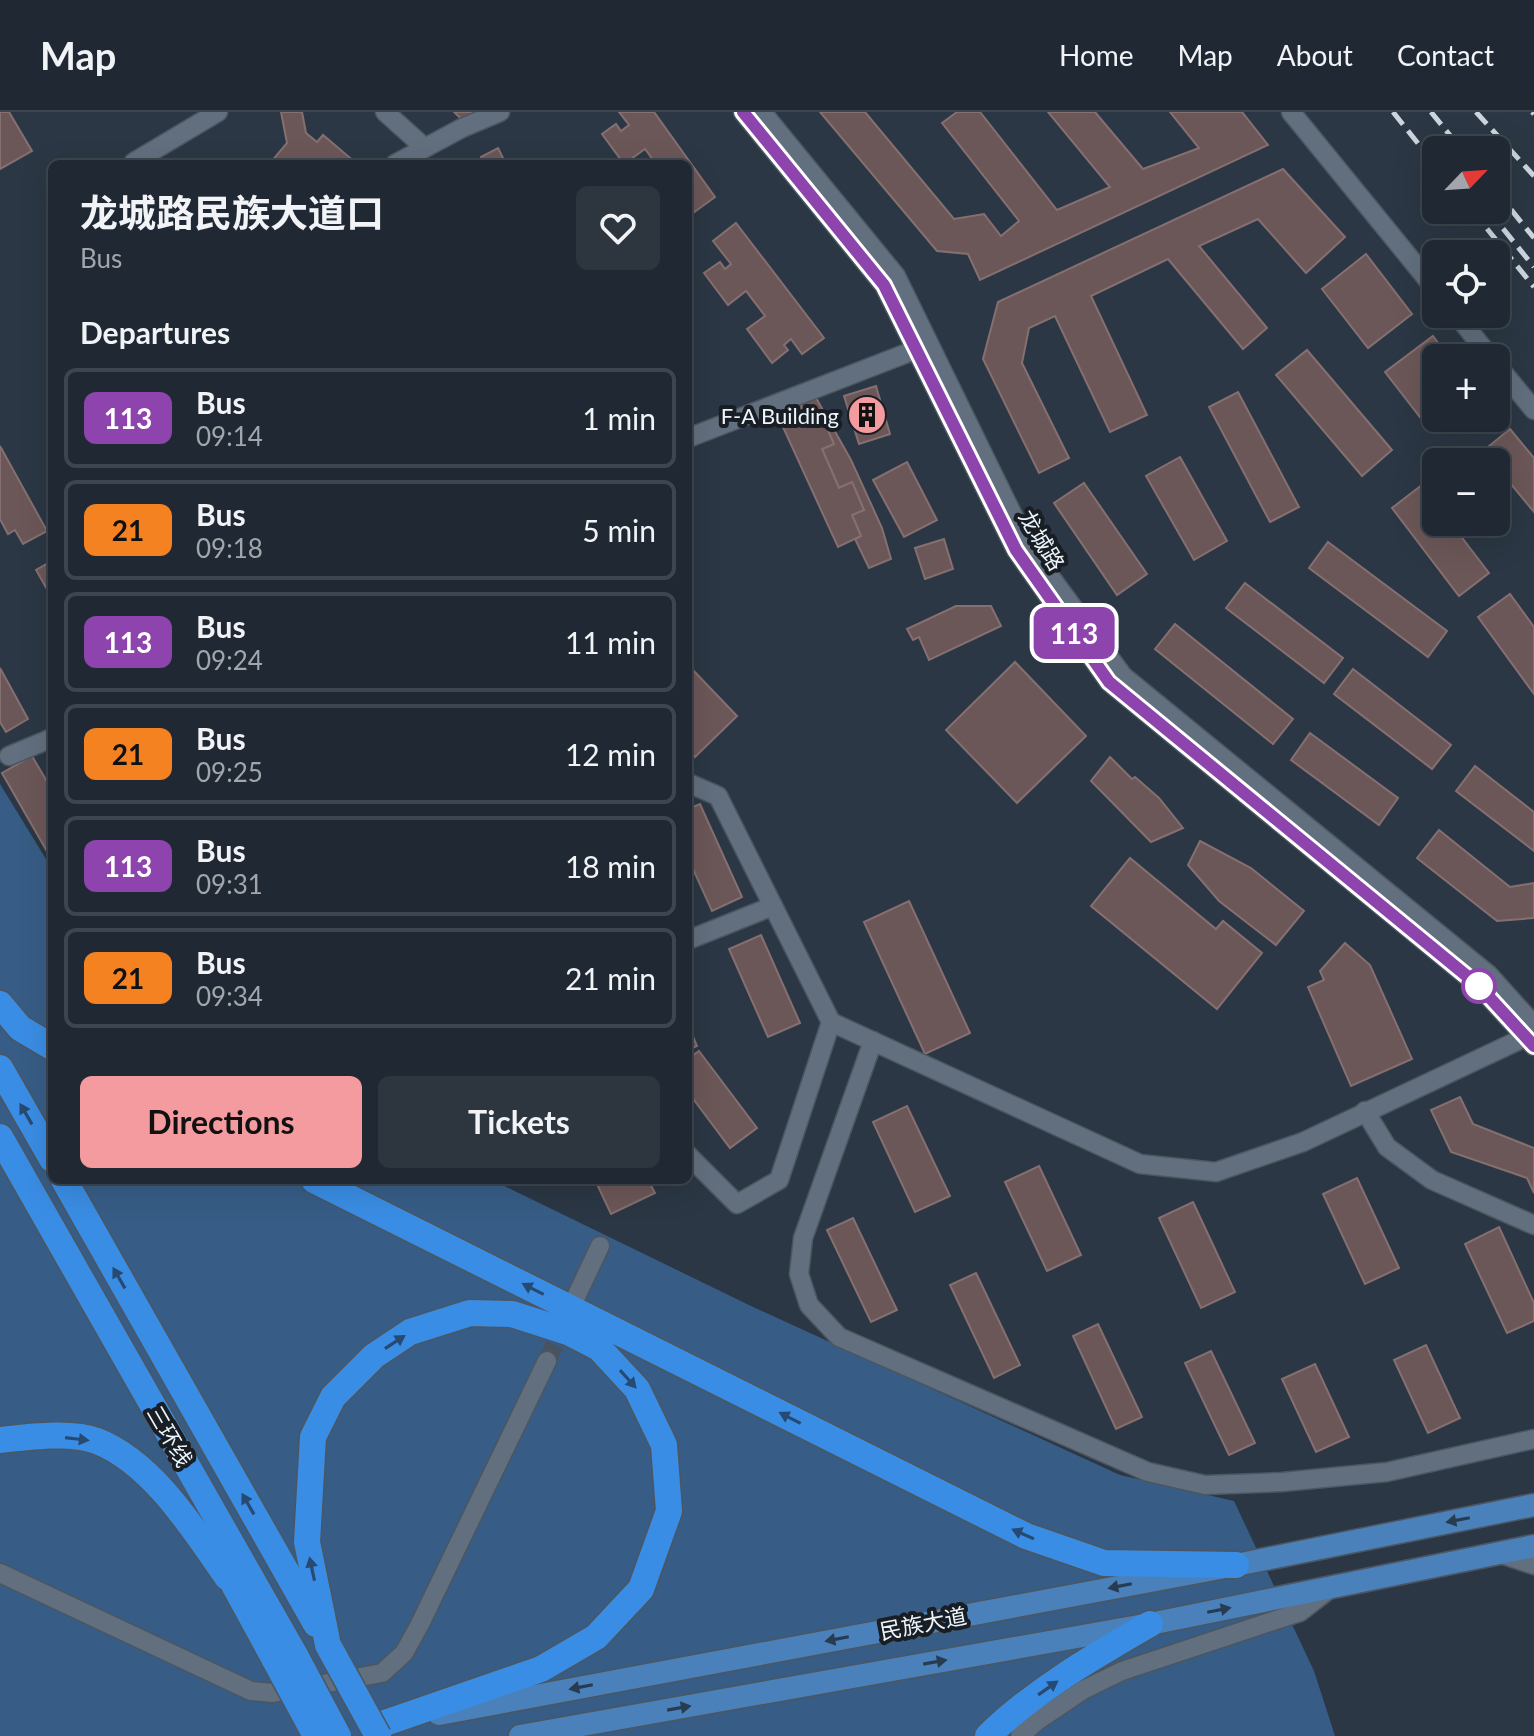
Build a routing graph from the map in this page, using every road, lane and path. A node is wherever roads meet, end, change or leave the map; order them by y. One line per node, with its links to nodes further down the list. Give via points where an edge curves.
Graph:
1 (218, 112): 8 (street)
2 (385, 112): 7 (street)
3 (500, 112): 7 (street)
4 (743, 112): 13 (street, 龙城路, via 884,285)
5 (762, 112): 24 (street, 龙城路, via 896,276 1028,546 1123,676 1489,975)
6 (1291, 112): 10 (street)
7 (425, 148): 9 (street)
8 (137, 160)
9 (402, 160)
10 (1422, 273)
11 (1467, 328): 12 (street)
12 (1480, 344)
13 (915, 350): 16 (street); 24 (street, 龙城路, via 1016,550 1109,682)
14 (1510, 381): 15 (street)
15 (1534, 410)
16 (692, 436)
17 (48, 740): 18 (street)
18 (9, 756)
19 (692, 785): 20 (street, via 718,796)
20 (773, 906): 21 (street); 23 (street)
21 (692, 938)
22 (0, 1004): 26 (highway, via 20,1028)
23 (831, 1022): 25 (street); 31 (street, via 779,1180 737,1204)
24 (1532, 1035): 28 (street)
25 (873, 1041): 28 (street, via 1140,1164 1216,1172 1303,1142); 39 (street, via 801,1250 799,1274 809,1305 839,1337 1148,1472 1205,1485 1387,1472)
26 (48, 1045)
27 (0, 1068): 30 (highway, one-way to 27)
28 (1365, 1111): 35 (street, via 1387,1147 1432,1180)
29 (0, 1137): 51 (highway, 三环线)
30 (48, 1152)
31 (692, 1159)
32 (0, 1172): 48 (highway)
33 (66, 1184): 50 (highway, 三环线, one-way to 33)
34 (322, 1184): 44 (highway, one-way to 34, via 1104,1563 1026,1536)
35 (1534, 1225)
36 (600, 1246): 37 (street)
37 (575, 1299)
38 (547, 1361): 46 (street, via 420,1624 404,1653 382,1673 273,1693 251,1691)
39 (1534, 1439)
40 (0, 1440): 48 (highway, one-way to 48, via 48,1435 96,1441 146,1472)
41 (1534, 1505): 44 (main road, 民族大道, one-way to 44)
42 (1534, 1546): 43 (main road, 民族大道)
43 (1498, 1553): 45 (street); 47 (main road, 民族大道)
44 (1236, 1565): 52 (main road, 民族大道, one-way to 52)
45 (1534, 1565)
46 (0, 1573)
47 (1334, 1586): 49 (main road, 民族大道, one-way to 47); 58 (street, via 1300,1612 1122,1671 1083,1690)
48 (241, 1598): 51 (highway)
49 (1150, 1624): 56 (main road, 民族大道, one-way to 49); 57 (highway, one-way to 49, via 1009,1715)
50 (328, 1645): 52 (highway, 三环线, bridge); 52 (highway, one-way to 52, via 307,1542 313,1437 333,1397 374,1356 410,1332 470,1313 512,1314 599,1348 637,1389 664,1445 669,1511 641,1589 596,1637 541,1669)
51 (285, 1659): 54 (highway, bridge); 55 (highway, 三环线, bridge)
52 (380, 1730): 53 (main road, 民族大道)
53 (310, 1736)
54 (316, 1736)
55 (338, 1736)
56 (520, 1736)
57 (988, 1736)
58 (1020, 1736)

